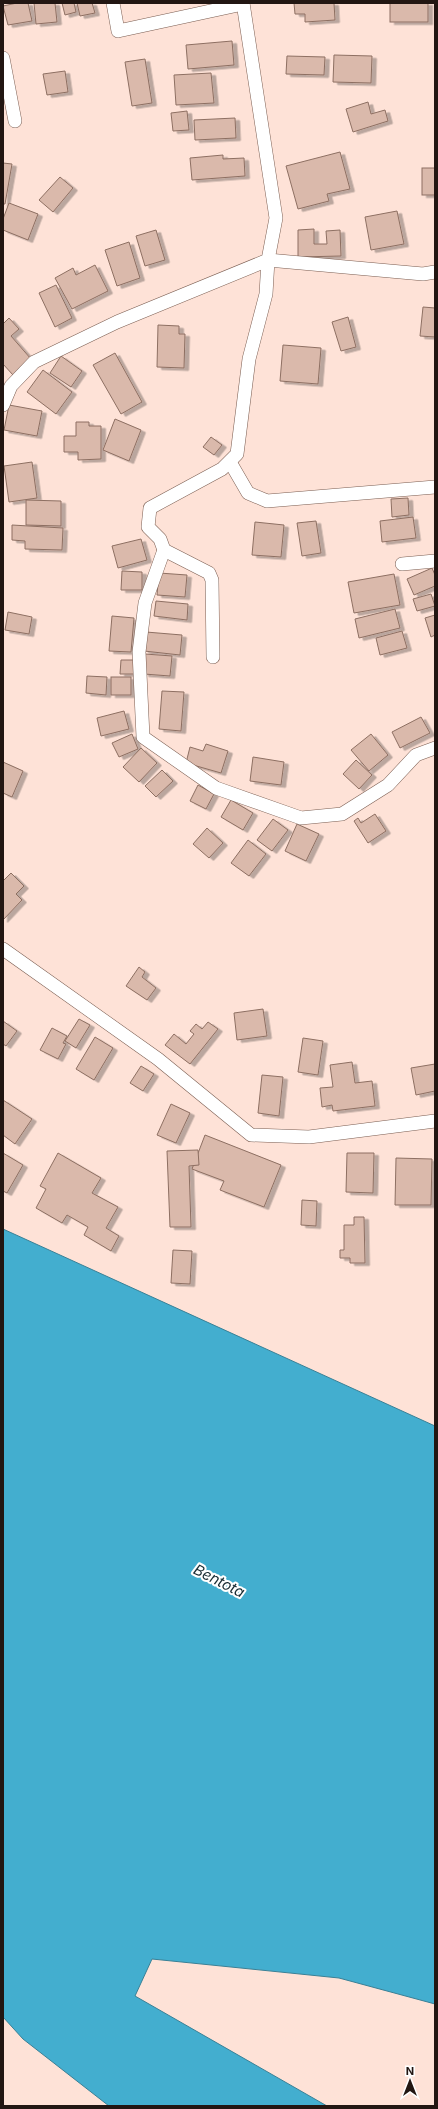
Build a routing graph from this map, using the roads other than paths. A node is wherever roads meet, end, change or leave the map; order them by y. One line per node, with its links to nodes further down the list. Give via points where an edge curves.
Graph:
1 (114, 3): 2 (street, via 118,31)
2 (243, 4): 5 (street, via 276,218)
3 (3, 58): 4 (street)
4 (15, 121)
5 (268, 260): 6 (street, via 423,274); 7 (street, via 117,322 34,362 11,386); 8 (street, via 266,294 249,359 238,454)
6 (435, 272)
7 (3, 405)
8 (230, 462): 9 (street, via 248,493 267,501); 10 (street, via 222,469 150,508 148,527 160,539)
9 (435, 488)
10 (164, 550): 13 (street, via 209,573 212,580); 14 (street, via 145,603 139,652 143,736 216,788 301,818 342,814 388,785 416,755)
11 (435, 561): 12 (street)
12 (402, 564)
13 (213, 657)
14 (435, 748)
15 (3, 949): 16 (street, via 158,1059 252,1135 309,1137)
16 (435, 1121)

